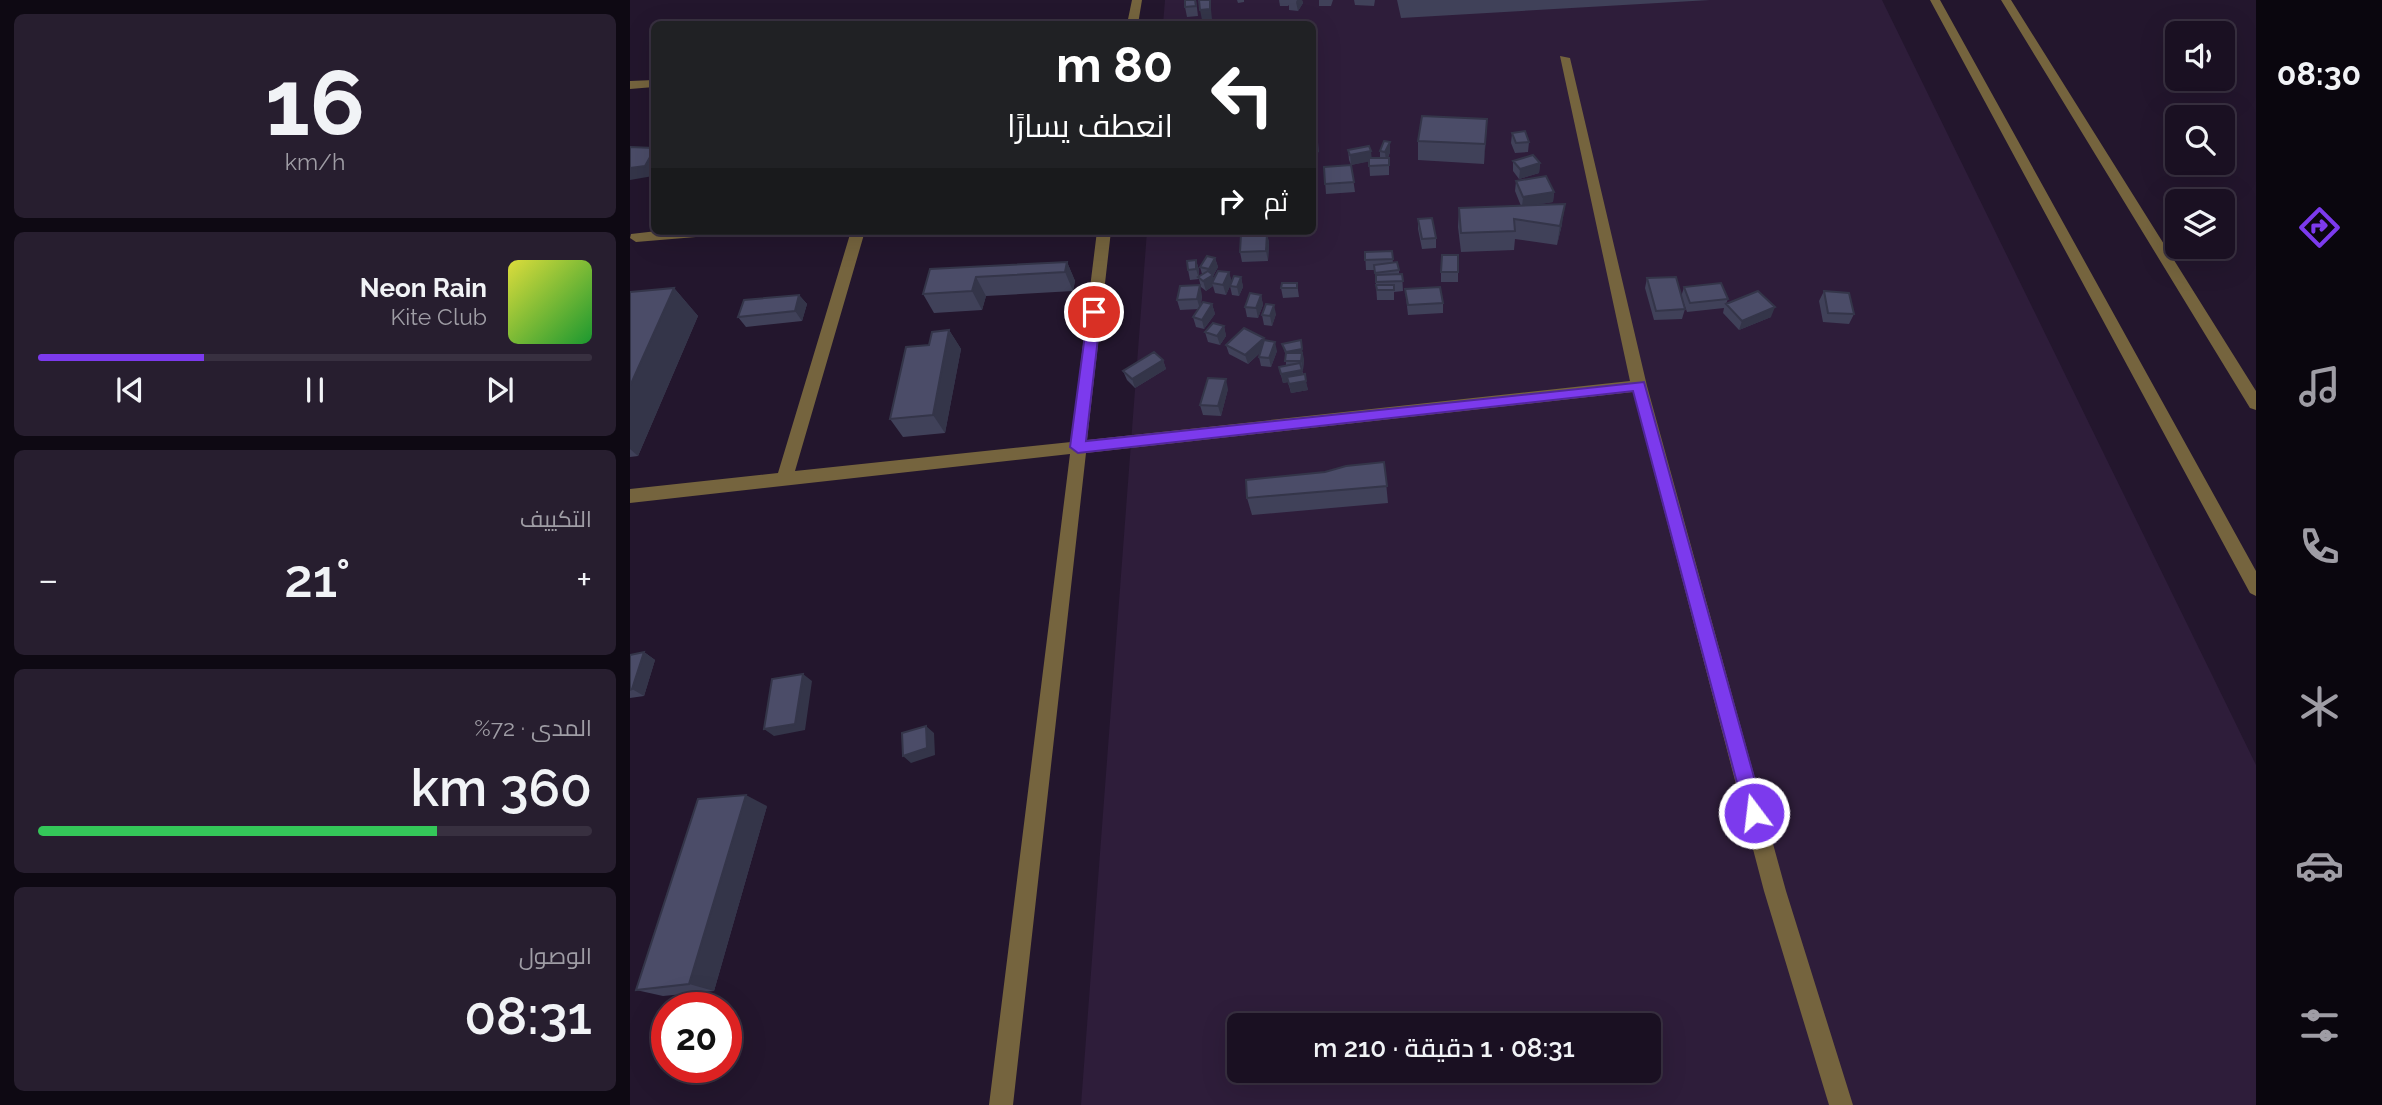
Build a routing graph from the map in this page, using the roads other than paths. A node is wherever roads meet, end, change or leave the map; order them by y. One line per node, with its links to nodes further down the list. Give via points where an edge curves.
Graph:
1 (1137, 0): 4 (street)
2 (1935, 0): 17 (street)
3 (2006, 0): 13 (street)
4 (1134, 21)
5 (1564, 58): 12 (street)
6 (651, 84): 7 (street)
7 (630, 85)
8 (664, 235): 11 (street)
9 (857, 235): 15 (street)
10 (1104, 235): 14 (street)
11 (636, 237)
12 (1639, 386): 14 (street); 19 (street, via 1775,891)
13 (2256, 404)
14 (1078, 447): 15 (street); 18 (street)
15 (783, 480): 16 (street)
16 (630, 496)
17 (2256, 588)
18 (1001, 1105)
19 (1841, 1105)

